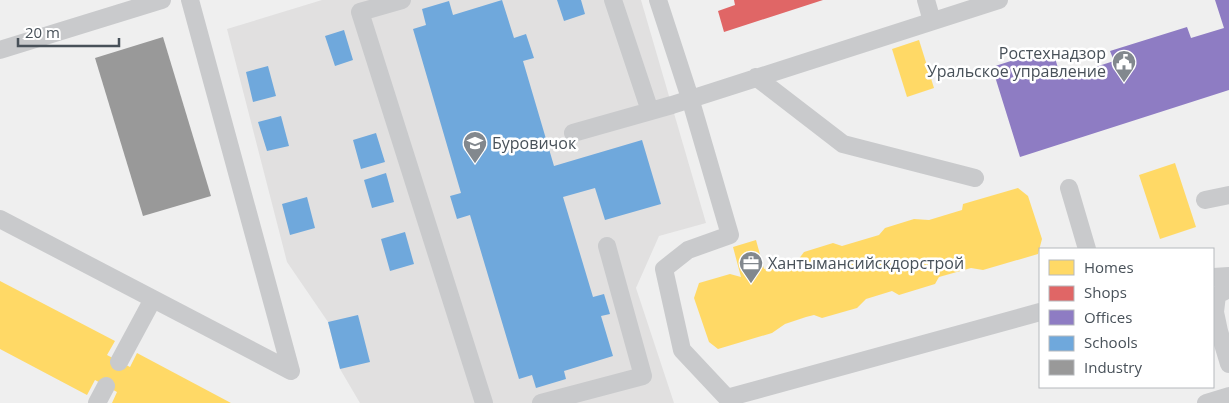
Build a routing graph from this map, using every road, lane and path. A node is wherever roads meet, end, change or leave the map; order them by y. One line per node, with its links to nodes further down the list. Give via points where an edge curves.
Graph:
1 (162, 0): 9 (lane)
2 (190, 0): 24 (lane, via 291,371)
3 (402, 0): 32 (lane, via 360,12)
4 (613, 0): 12 (lane)
5 (658, 0): 11 (lane)
6 (926, 0): 8 (lane)
7 (999, 0): 8 (lane)
8 (932, 21): 10 (lane)
9 (0, 50)
10 (756, 77): 11 (lane); 14 (lane, via 843,144)
11 (690, 98): 12 (lane); 30 (lane, via 730,235 688,250 664,269 682,350)
12 (650, 111): 13 (lane)
13 (574, 134)
14 (975, 178)
15 (1069, 188): 20 (lane)
16 (1229, 195): 17 (lane)
17 (1206, 200)
18 (0, 219): 24 (lane)
19 (607, 246): 33 (lane, via 643,376)
20 (1087, 248)
21 (1229, 276): 22 (lane)
22 (1214, 277)
23 (1229, 289): 27 (lane, via 1217,295 1215,312)
24 (153, 299): 26 (lane)
25 (1039, 312): 30 (lane)
26 (119, 362)
27 (1229, 364)
28 (106, 386): 31 (lane)
29 (1229, 396): 34 (lane)
30 (726, 400)
31 (97, 403)
32 (484, 403)
33 (541, 403)
34 (1206, 403)

